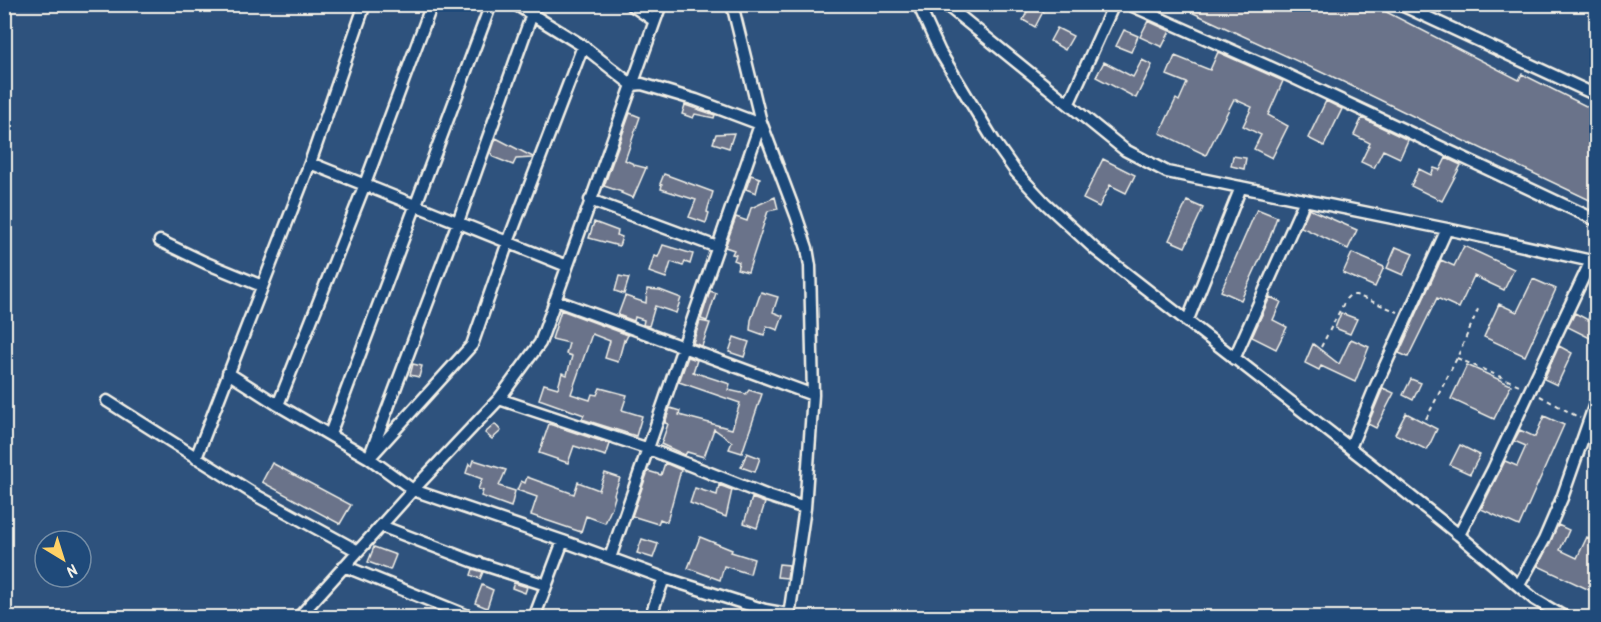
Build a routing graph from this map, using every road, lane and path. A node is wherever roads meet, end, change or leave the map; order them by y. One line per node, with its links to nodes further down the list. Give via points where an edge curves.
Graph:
1 (364, 4): 20 (street)
2 (432, 4): 21 (street)
3 (492, 4): 25 (street)
4 (515, 4): 13 (street)
5 (630, 4): 14 (street)
6 (661, 4): 14 (street)
7 (732, 4): 19 (street)
8 (918, 4): 38 (street, via 940,52 994,141 1023,180 1096,250)
9 (945, 4): 18 (street)
10 (1114, 4): 18 (street)
11 (1128, 4): 26 (street)
12 (1399, 4): 17 (street)
13 (532, 14): 15 (street); 27 (street)
14 (655, 21): 16 (street)
15 (583, 46): 16 (street); 30 (street)
16 (632, 85): 19 (street, via 642,84); 23 (street)
17 (1596, 95)
18 (1068, 104): 22 (street, via 1125,150 1157,168)
19 (761, 123): 31 (street); 43 (street, via 807,248 812,283)
20 (310, 164): 21 (street); 34 (street)
21 (365, 184): 25 (street); 47 (street)
22 (1241, 187): 24 (street); 38 (street)
23 (590, 200): 31 (street); 33 (street)
24 (1305, 200): 28 (street); 41 (street)
25 (417, 205): 27 (street); 49 (street)
26 (1596, 220)
27 (458, 222): 30 (street); 53 (street)
28 (1447, 228): 32 (street); 37 (street)
29 (160, 240): 34 (street)
30 (508, 242): 33 (street); 53 (street, via 472,345)
31 (717, 247): 39 (street)
32 (1594, 262): 57 (street)
33 (567, 266): 35 (street)
34 (262, 286): 42 (street)
35 (555, 300): 39 (street); 44 (street, via 540,344)
36 (1479, 308): 48 (path)
37 (1408, 316): 40 (path, via 1350,295); 50 (street)
38 (1187, 322): 41 (street)
39 (683, 346): 43 (street); 51 (street)
40 (1321, 347)
41 (1234, 358): 50 (street)
42 (228, 373): 47 (street); 52 (street)
43 (813, 394): 55 (street)
44 (499, 399): 51 (street); 54 (street)
45 (107, 401): 52 (street)
46 (1596, 401): 64 (street, via 1562,498)
47 (278, 405): 49 (street)
48 (1426, 419)
49 (330, 434): 53 (street)
50 (1350, 448): 57 (street)
51 (649, 449): 55 (street); 60 (street)
52 (196, 458): 59 (street)
53 (369, 458): 54 (street)
54 (413, 490): 56 (street); 58 (street)
55 (805, 508): 62 (street, via 786,615)
56 (381, 526): 59 (street); 63 (street)
57 (1459, 535): 64 (street)
58 (563, 541): 60 (street); 63 (street)
59 (358, 551): 61 (street)
60 (609, 558): 62 (street)
61 (344, 566): 65 (street); 66 (street)
62 (664, 578): 68 (street)
63 (546, 585): 67 (street)
64 (1519, 585): 69 (street)
65 (304, 616)
66 (473, 618)
67 (534, 618)
68 (650, 618)
69 (1566, 618)

